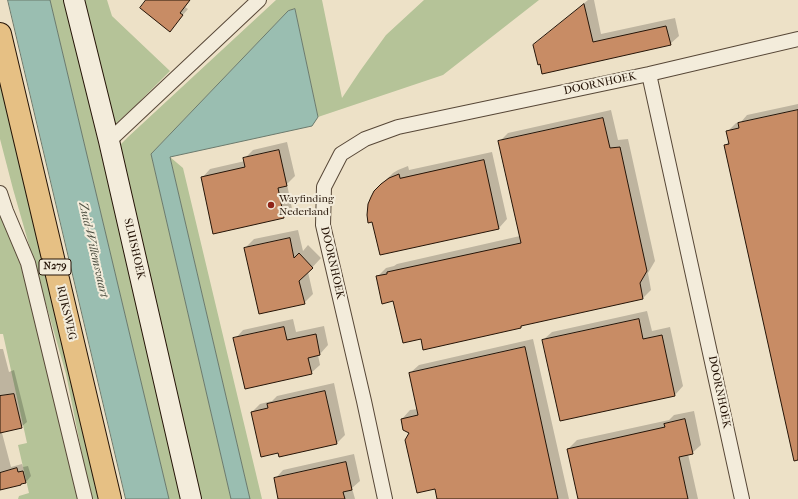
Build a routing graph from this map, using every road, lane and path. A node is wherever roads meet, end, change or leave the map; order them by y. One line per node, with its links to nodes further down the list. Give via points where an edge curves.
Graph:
1 (74, 0): 6 (street, SLUISHOEK)
2 (259, 0): 6 (street)
3 (0, 34): 9 (main road, RIJKSWEG / N279)
4 (798, 39): 5 (street, DOORNHOEK)
5 (649, 74): 11 (street, DOORNHOEK, via 398,127 366,139 341,154 324,187 323,225); 12 (street, DOORNHOEK)
6 (109, 141): 10 (street, SLUISHOEK)
7 (0, 193): 8 (street, via 28,263)
8 (85, 499)
9 (110, 499)
10 (191, 499)
11 (385, 499)
12 (742, 499)

